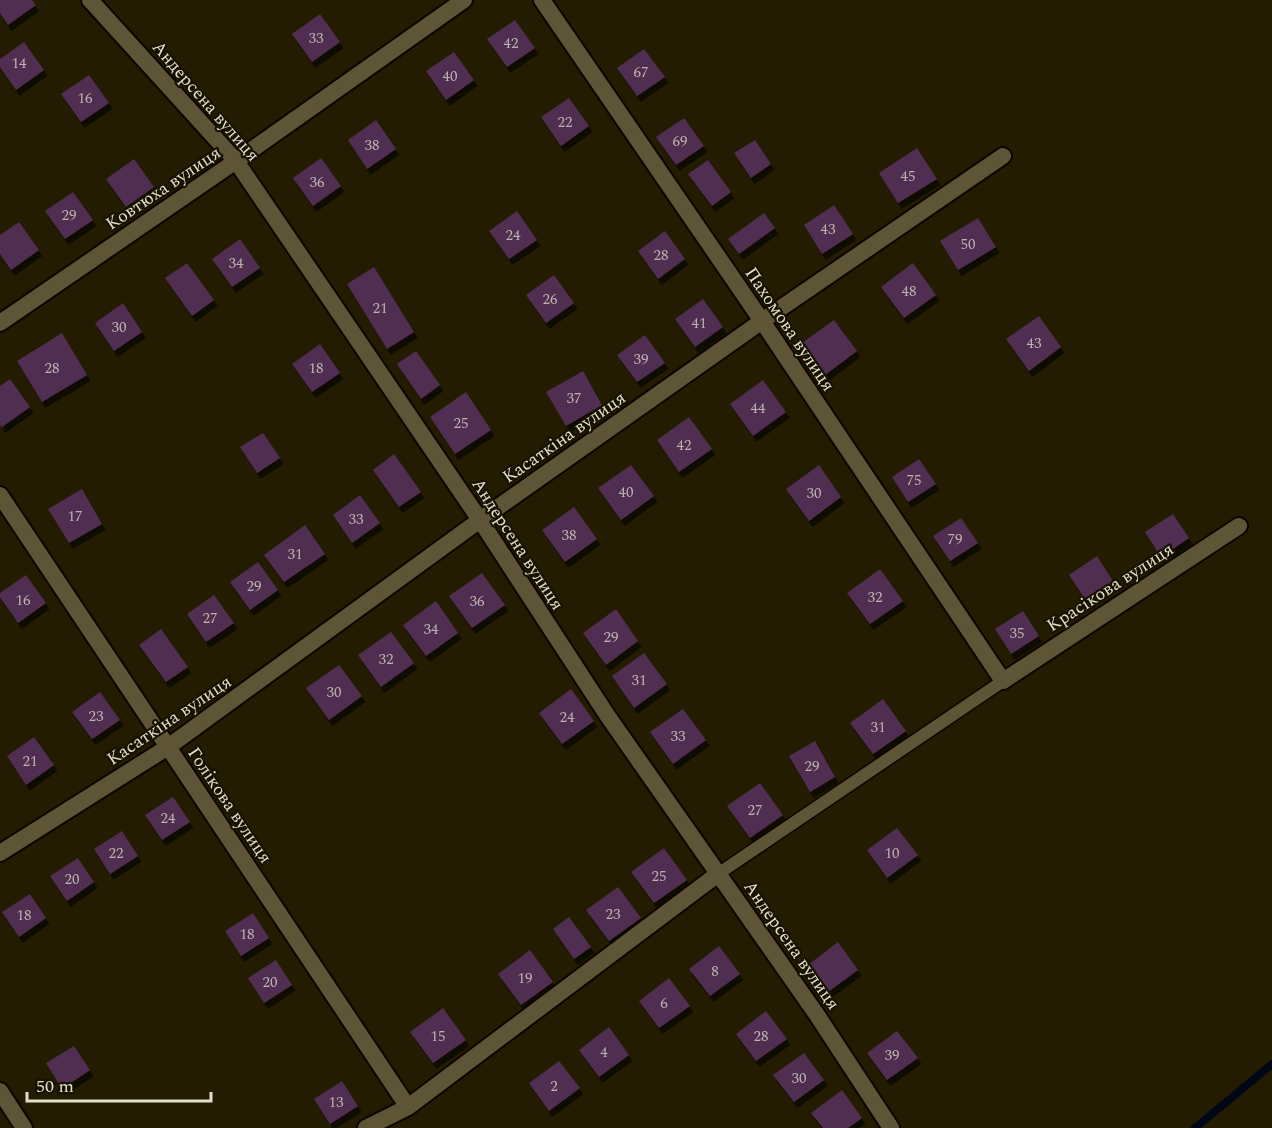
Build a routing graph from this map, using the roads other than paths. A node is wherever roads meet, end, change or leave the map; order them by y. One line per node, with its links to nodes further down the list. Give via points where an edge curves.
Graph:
1 (90, 0): 5 (street, Андерсена вулиця)
2 (464, 0): 5 (street, Ковтюха вулиця)
3 (542, 0): 6 (street, Пахомова вулиця)
4 (1003, 156): 6 (street, Касаткіна вулиця)
5 (236, 161): 7 (street, Ковтюха вулиця); 9 (street, Андерсена вулиця)
6 (762, 321): 9 (street, Касаткіна вулиця); 11 (street, Пахомова вулиця)
7 (0, 323)
8 (0, 495): 12 (street, Голікова вулиця)
9 (480, 520): 12 (street, Касаткіна вулиця); 14 (street, Андерсена вулиця, via 607,715)
10 (1239, 526): 11 (street, Красікова вулиця)
11 (1003, 681): 14 (lane)
12 (168, 747): 13 (street, Касаткіна вулиця); 16 (street, Голікова вулиця)
13 (0, 853)
14 (718, 874): 16 (street); 19 (street, Андерсена вулиця)
15 (0, 1091): 17 (street)
16 (408, 1107): 18 (street)
17 (24, 1128)
18 (366, 1128)
19 (891, 1128)

